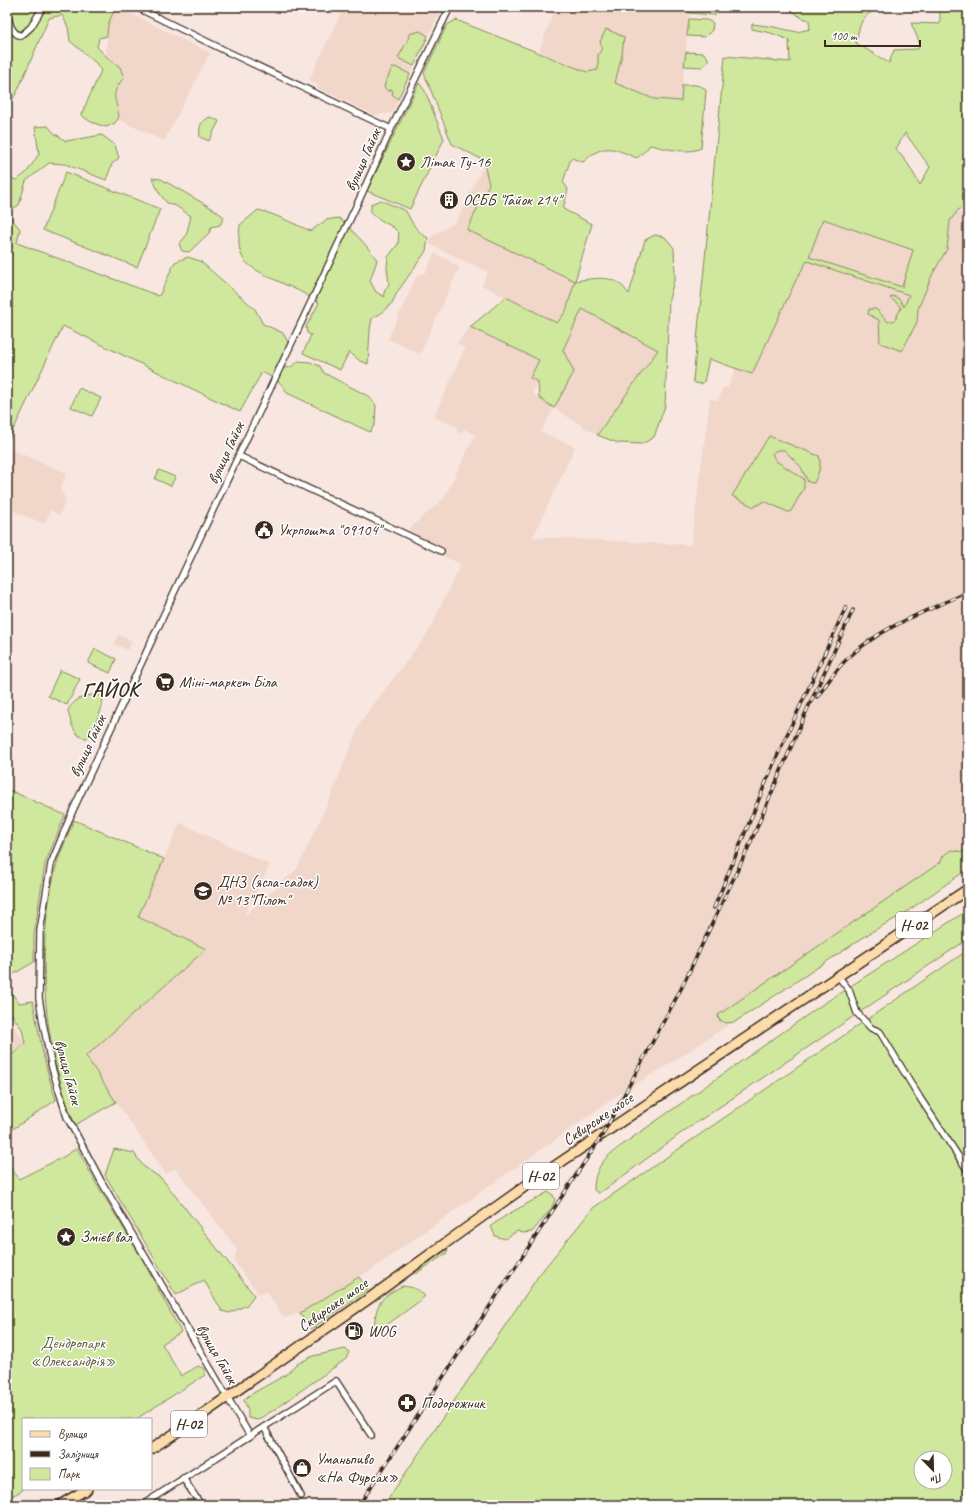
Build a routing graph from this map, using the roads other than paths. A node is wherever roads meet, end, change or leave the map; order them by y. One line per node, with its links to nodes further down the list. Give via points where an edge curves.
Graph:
1 (43, 7): 4 (street, via 31,27 21,36 12,28)
2 (136, 7): 5 (street)
3 (450, 7): 5 (street, вулиця Гайок)
4 (7, 11)
5 (391, 129): 6 (street, вулиця Гайок)
6 (239, 456): 7 (street); 11 (street, вулиця Гайок, via 106,738 51,864 40,931 39,961 39,998 46,1045 67,1118 101,1182)
7 (441, 551)
8 (968, 889): 9 (main road, Сквирське шосе / Н-02)
9 (838, 976): 10 (street, via 849,990 857,1013 871,1028 880,1032); 11 (main road, Сквирське шосе / Н-02, via 534,1180)
10 (968, 1171)
11 (227, 1398): 14 (street, вулиця Гайок); 15 (main road, Сквирське шосе / Н-02)
12 (264, 1427): 13 (street, via 336,1381); 14 (street); 18 (street)
13 (371, 1435)
14 (250, 1436): 16 (street)
15 (152, 1448)
16 (183, 1478): 20 (street); 21 (street)
17 (85, 1490): 19 (main road)
18 (301, 1496)
19 (60, 1505)
20 (142, 1505)
21 (201, 1505)

